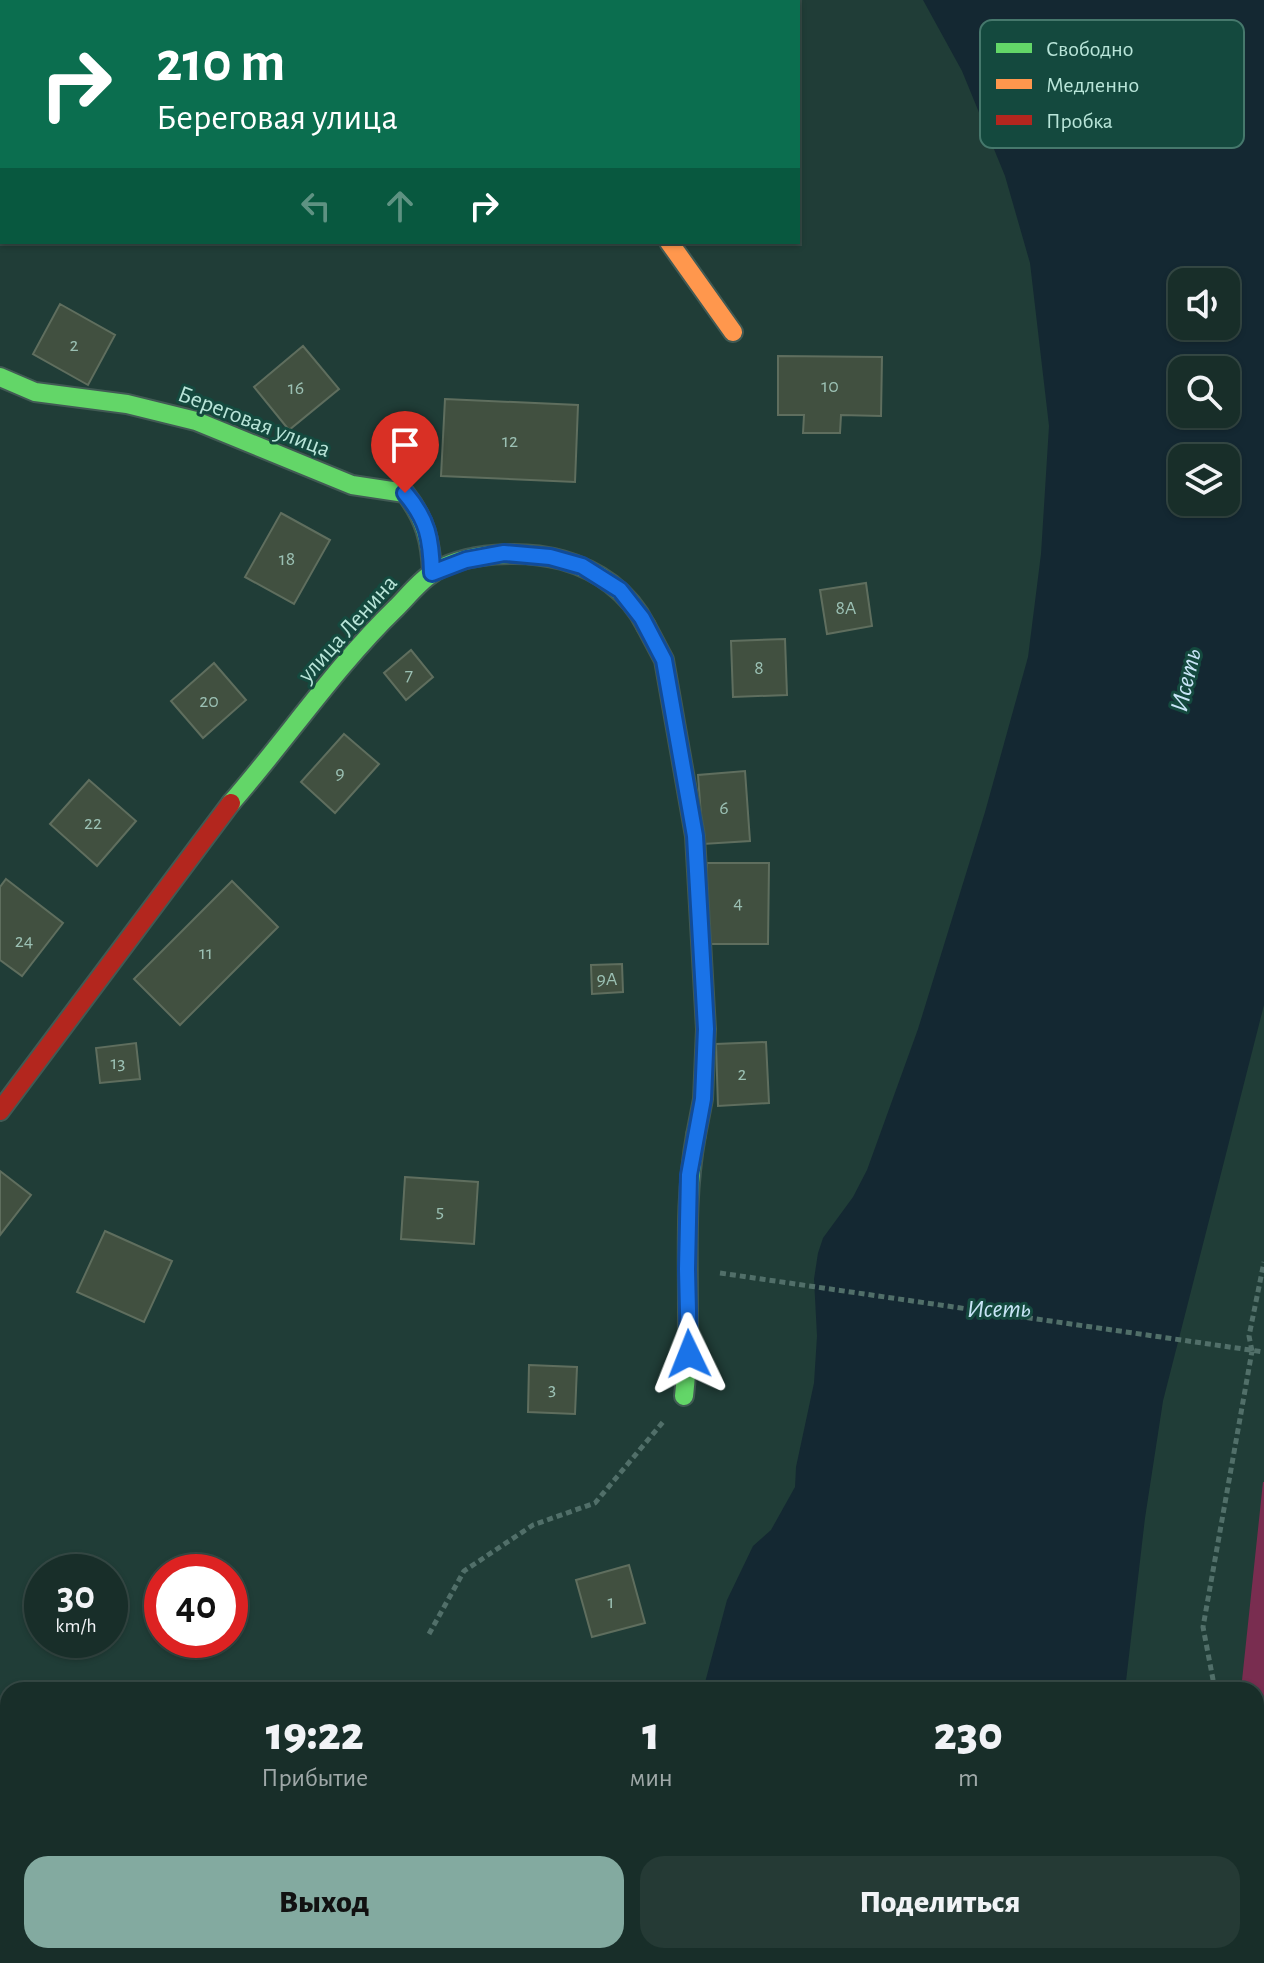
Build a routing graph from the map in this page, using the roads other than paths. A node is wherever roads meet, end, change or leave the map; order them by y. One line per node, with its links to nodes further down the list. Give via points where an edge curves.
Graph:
1 (670, 244): 2 (street)
2 (733, 332)
3 (0, 377): 4 (street, Береговая улица, via 35,392 127,404 196,421 352,485 405,493 420,510 431,539)
4 (432, 573): 5 (street, улица Ленина, via 361,642 212,825); 6 (street, улица Ленина, via 504,553 582,566 620,590 664,660 695,836 706,1029 703,1099 689,1175 689,1354)
5 (0, 1111)
6 (684, 1396)

